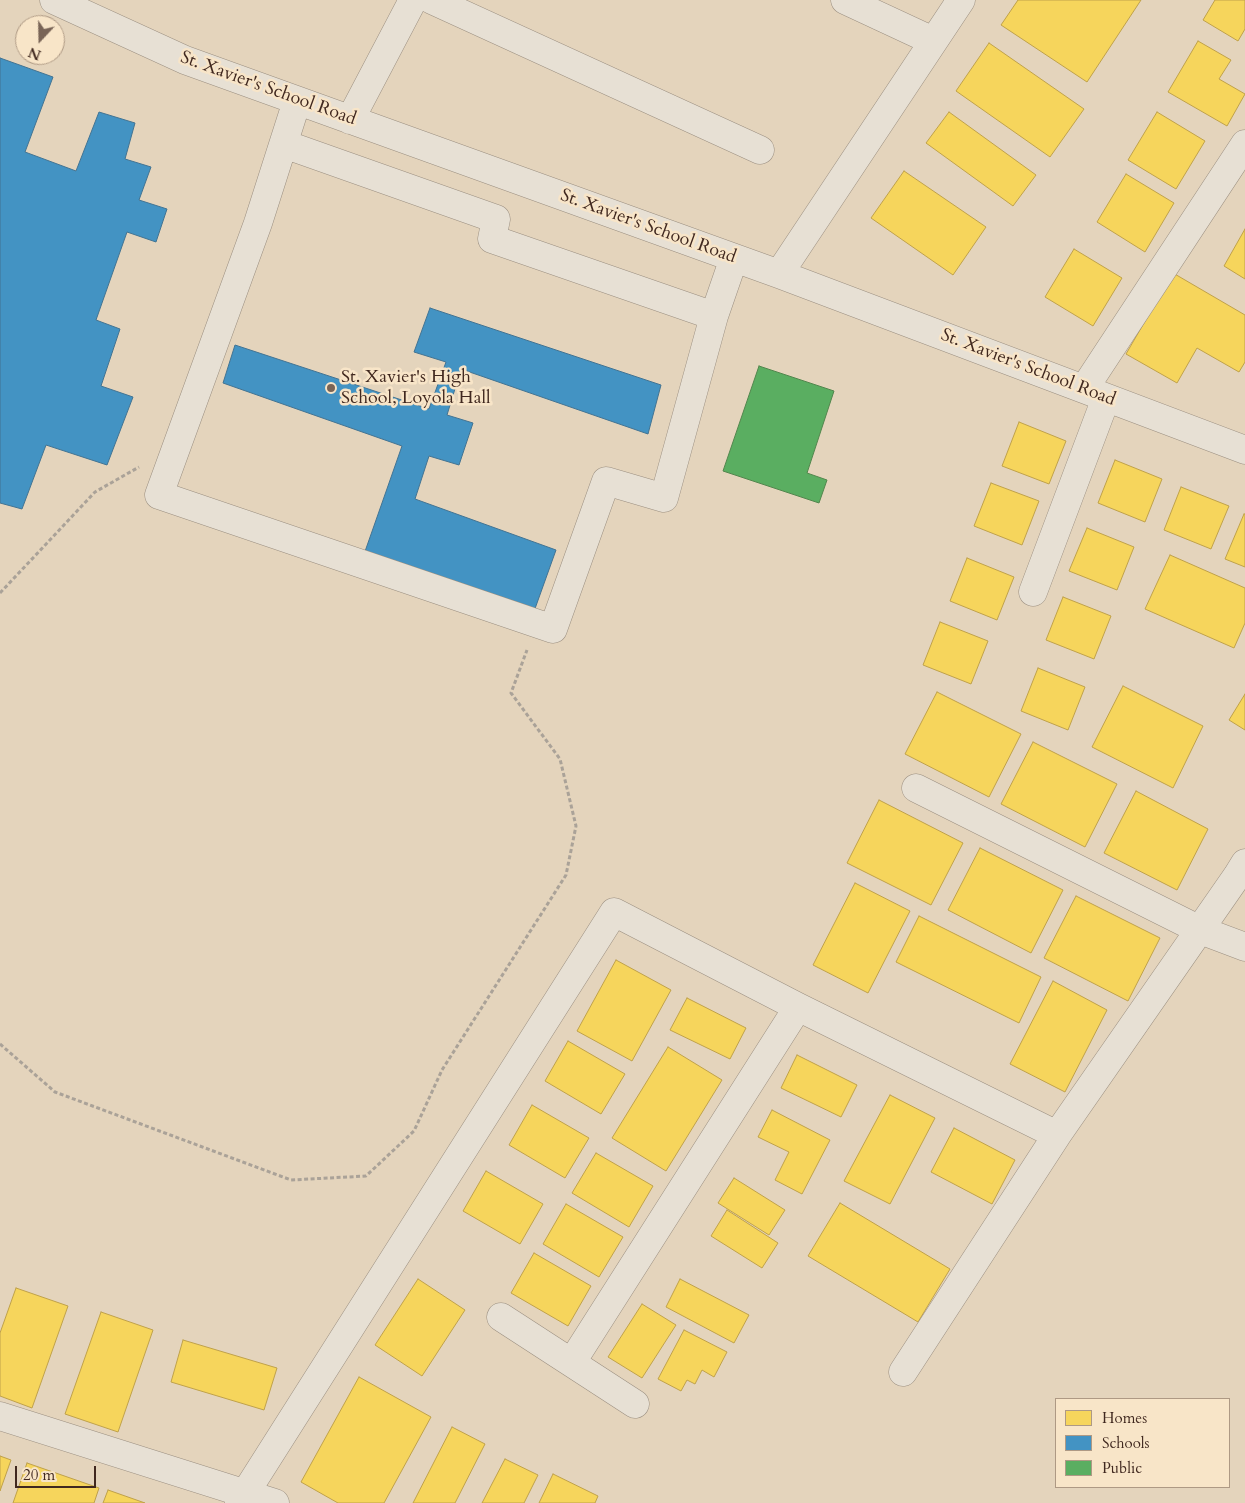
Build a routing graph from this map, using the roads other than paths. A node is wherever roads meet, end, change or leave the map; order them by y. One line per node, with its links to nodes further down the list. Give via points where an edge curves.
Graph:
1 (54, 0): 7 (street, St. Xavier's School Road, via 185,60)
2 (413, 0): 8 (street)
3 (432, 0): 11 (street)
4 (845, 0): 6 (street)
5 (961, 0): 6 (street)
6 (933, 41): 13 (street)
7 (298, 101): 8 (street, St. Xavier's School Road); 9 (street)
8 (350, 120): 12 (street, St. Xavier's School Road)
9 (284, 144): 14 (street, via 496,219 492,239); 14 (street, via 159,495 553,628 606,481 664,498)
10 (1245, 144): 15 (street)
11 (760, 150)
12 (734, 258): 13 (street, St. Xavier's School Road); 14 (street)
13 (778, 274): 15 (street, St. Xavier's School Road)
14 (714, 316)
15 (1095, 393): 16 (street, St. Xavier's School Road); 17 (street)
16 (1245, 450)
17 (1034, 592)
18 (916, 788): 20 (street)
19 (1245, 863): 20 (street)
20 (1200, 930): 21 (street); 23 (street)
21 (1245, 947)
22 (798, 1007): 23 (street); 25 (street); 29 (street, via 614,912)
23 (1057, 1135): 26 (street)
24 (501, 1317): 25 (street)
25 (572, 1362): 27 (street)
26 (903, 1372)
27 (635, 1404)
28 (0, 1416): 29 (street)
29 (242, 1498): 30 (street)
30 (275, 1503)

